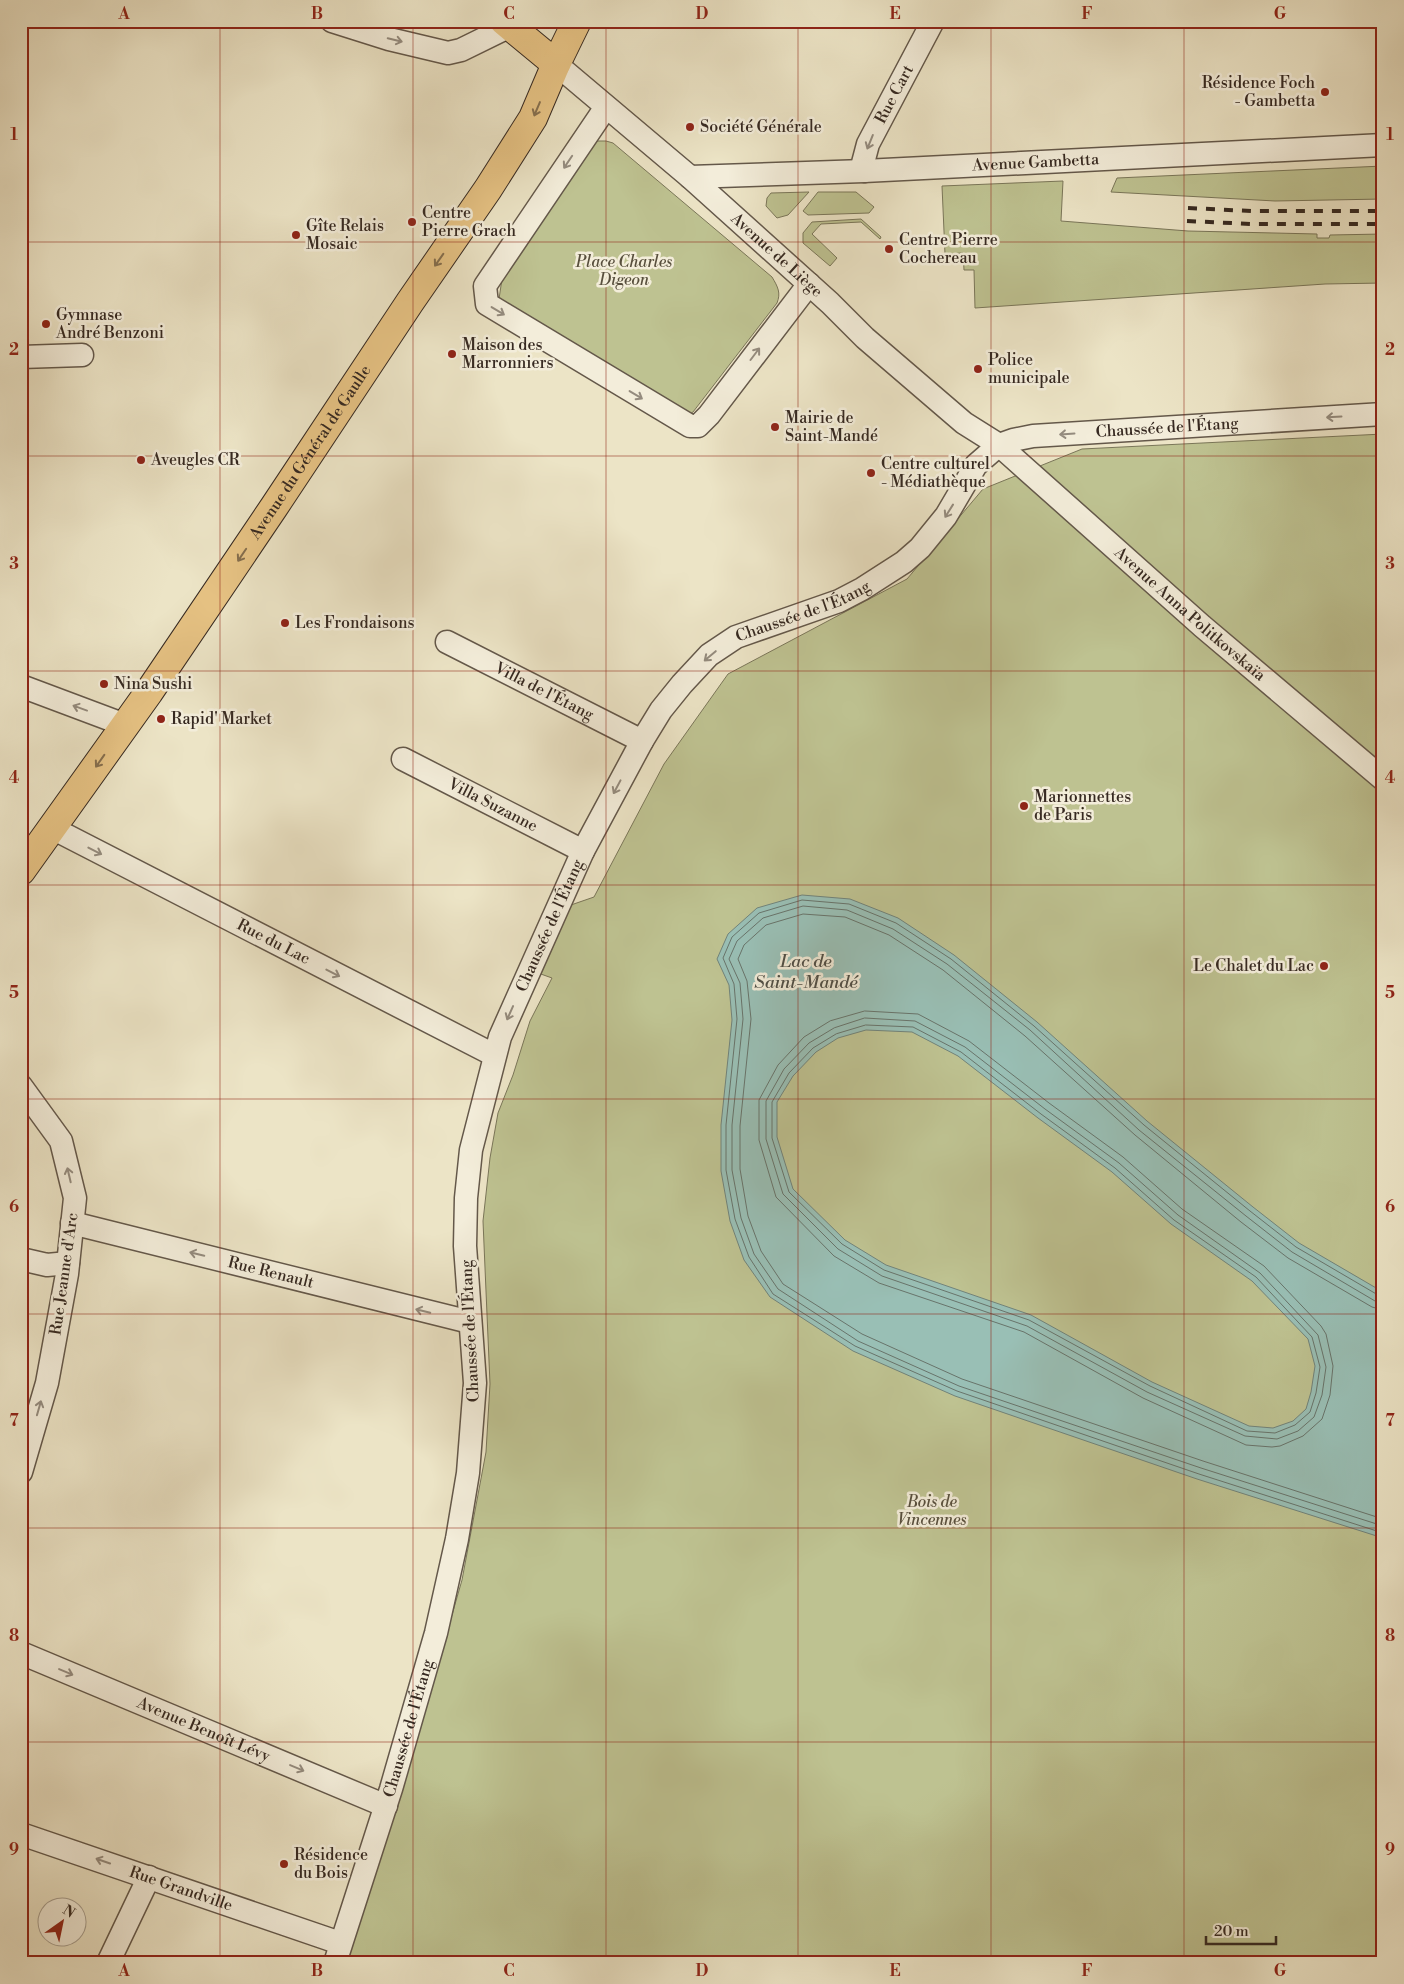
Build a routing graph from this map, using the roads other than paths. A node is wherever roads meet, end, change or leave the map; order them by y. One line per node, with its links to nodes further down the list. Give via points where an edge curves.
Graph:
1 (332, 21): 4 (street, one-way to 4, via 448,53 462,50)
2 (577, 21): 5 (main road, Avenue du Général de Gaulle)
3 (933, 21): 8 (street, Rue Cart, one-way to 8, via 873,133 865,155)
4 (507, 24): 5 (main road)
5 (556, 64): 6 (street, Avenue de Liège); 17 (main road, Avenue du Général de Gaulle, one-way to 17, via 533,118 488,189)
6 (606, 107): 9 (street, Avenue de Liège); 10 (street, one-way to 10, via 485,286 487,304 690,426 698,426)
7 (1383, 145): 8 (street, Avenue Gambetta)
8 (864, 171): 9 (street, Avenue Gambetta)
9 (690, 177): 10 (street, Avenue de Liège)
10 (808, 284): 14 (street, Avenue de Liège, via 964,423)
11 (82, 355): 12 (street)
12 (21, 357)
13 (1383, 414): 14 (street, Chaussée de l'Étang, one-way to 14, via 1033,436)
14 (999, 445): 18 (street, Chaussée de l'Étang, one-way to 18, via 976,465 946,516 904,562 839,601 746,633 709,655 661,710); 20 (street, Avenue Anna Politkovskaïa, via 1195,620)
15 (446, 642): 18 (street, Villa de l'Étang)
16 (21, 686): 17 (street, one-way to 16)
17 (125, 725): 21 (main road, Avenue du Général de Gaulle, one-way to 21)
18 (642, 741): 22 (street, Chaussée de l'Étang, one-way to 22)
19 (403, 759): 22 (street, Villa Suzanne)
20 (1383, 779)
21 (52, 828): 23 (main road, Avenue du Général de Gaulle); 24 (street, Rue du Lac, one-way to 24)
22 (584, 852): 24 (street, Chaussée de l'Étang, one-way to 24)
23 (21, 871)
24 (494, 1054): 29 (street, Chaussée de l'Étang, via 471,1150 466,1198 465,1246)
25 (21, 1086): 26 (street, Rue Jeanne d'Arc, one-way to 25, via 75,1198 62,1141)
26 (72, 1223): 28 (street, Rue Jeanne d'Arc); 29 (street, Rue Renault, one-way to 26)
27 (21, 1259): 28 (street, via 47,1265)
28 (68, 1263): 30 (street, Rue Jeanne d'Arc, one-way to 28, via 46,1383)
29 (470, 1322): 32 (street, Chaussée de l'Étang, via 475,1383 472,1434 457,1539 436,1633)
30 (21, 1472)
31 (21, 1653): 32 (street, Avenue Benoît Lévy, one-way to 32)
32 (386, 1806): 35 (street, Chaussée de l'Étang)
33 (21, 1834): 34 (street, Rue Grandville, one-way to 33)
34 (149, 1877): 35 (street, Rue Grandville); 36 (street)
35 (337, 1953)
36 (108, 1963)

